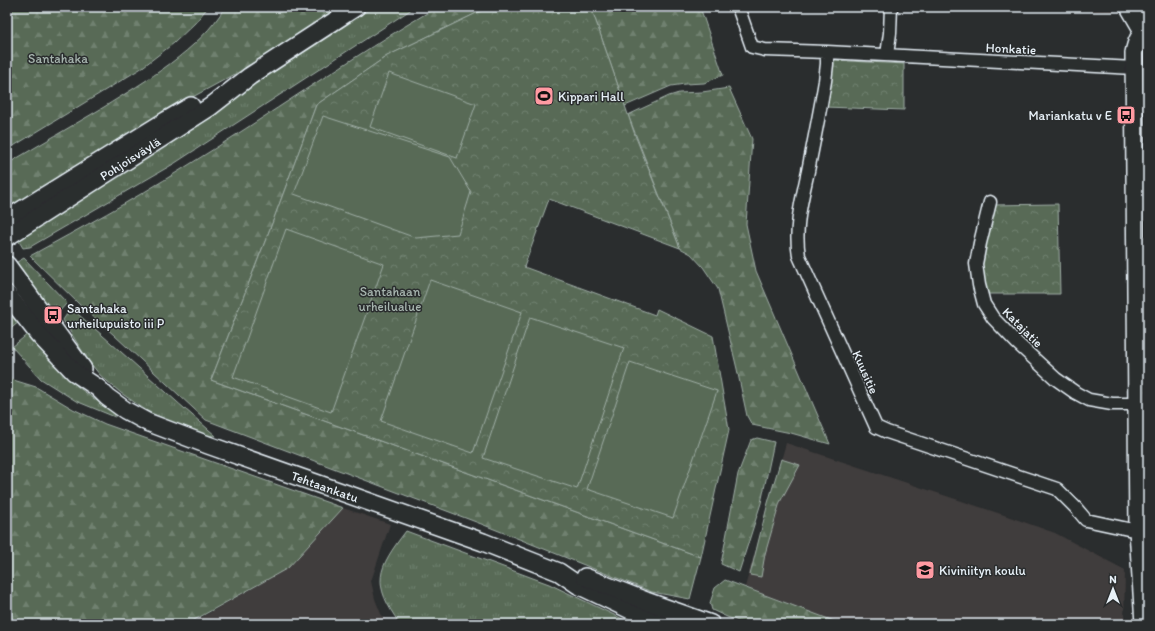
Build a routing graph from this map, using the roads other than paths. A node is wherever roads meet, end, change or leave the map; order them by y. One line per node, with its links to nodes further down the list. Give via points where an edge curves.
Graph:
1 (356, 7): 9 (main road, Pohjoisväylä)
2 (738, 7): 6 (street, Honkatie, via 752,47 766,50)
3 (891, 7): 7 (street)
4 (1129, 7): 5 (main road)
5 (1146, 30): 8 (main road, via 1135,45)
6 (827, 52): 7 (street, Honkatie); 20 (street, Kuusitie, via 824,88 800,211 797,244 799,256 876,426 887,432 1056,489 1086,520)
7 (887, 55): 8 (street, Honkatie)
8 (1134, 68): 14 (main road)
9 (250, 76): 11 (main road, Pohjoisväylä, via 167,120); 12 (main road, Pohjoisväylä, via 210,107)
10 (990, 202): 18 (street, Katajatie, via 976,264 984,304 993,318 1056,379 1076,393 1089,400 1112,404)
11 (7, 219)
12 (7, 237)
13 (7, 265): 17 (main road, Tehtaankatu)
14 (1142, 268): 16 (main road)
15 (7, 294): 17 (main road, Tehtaankatu, via 74,372)
16 (1142, 355): 18 (main road)
17 (98, 388): 21 (main road, Tehtaankatu, via 125,410 147,422 483,542)
18 (1137, 404): 19 (main road)
19 (1143, 472): 20 (main road)
20 (1138, 530): 22 (main road)
21 (559, 572): 23 (main road, Tehtaankatu, via 578,585); 24 (main road, Tehtaankatu, via 580,575)
22 (1145, 594): 25 (main road)
23 (666, 624)
24 (711, 624)
25 (1144, 624)

